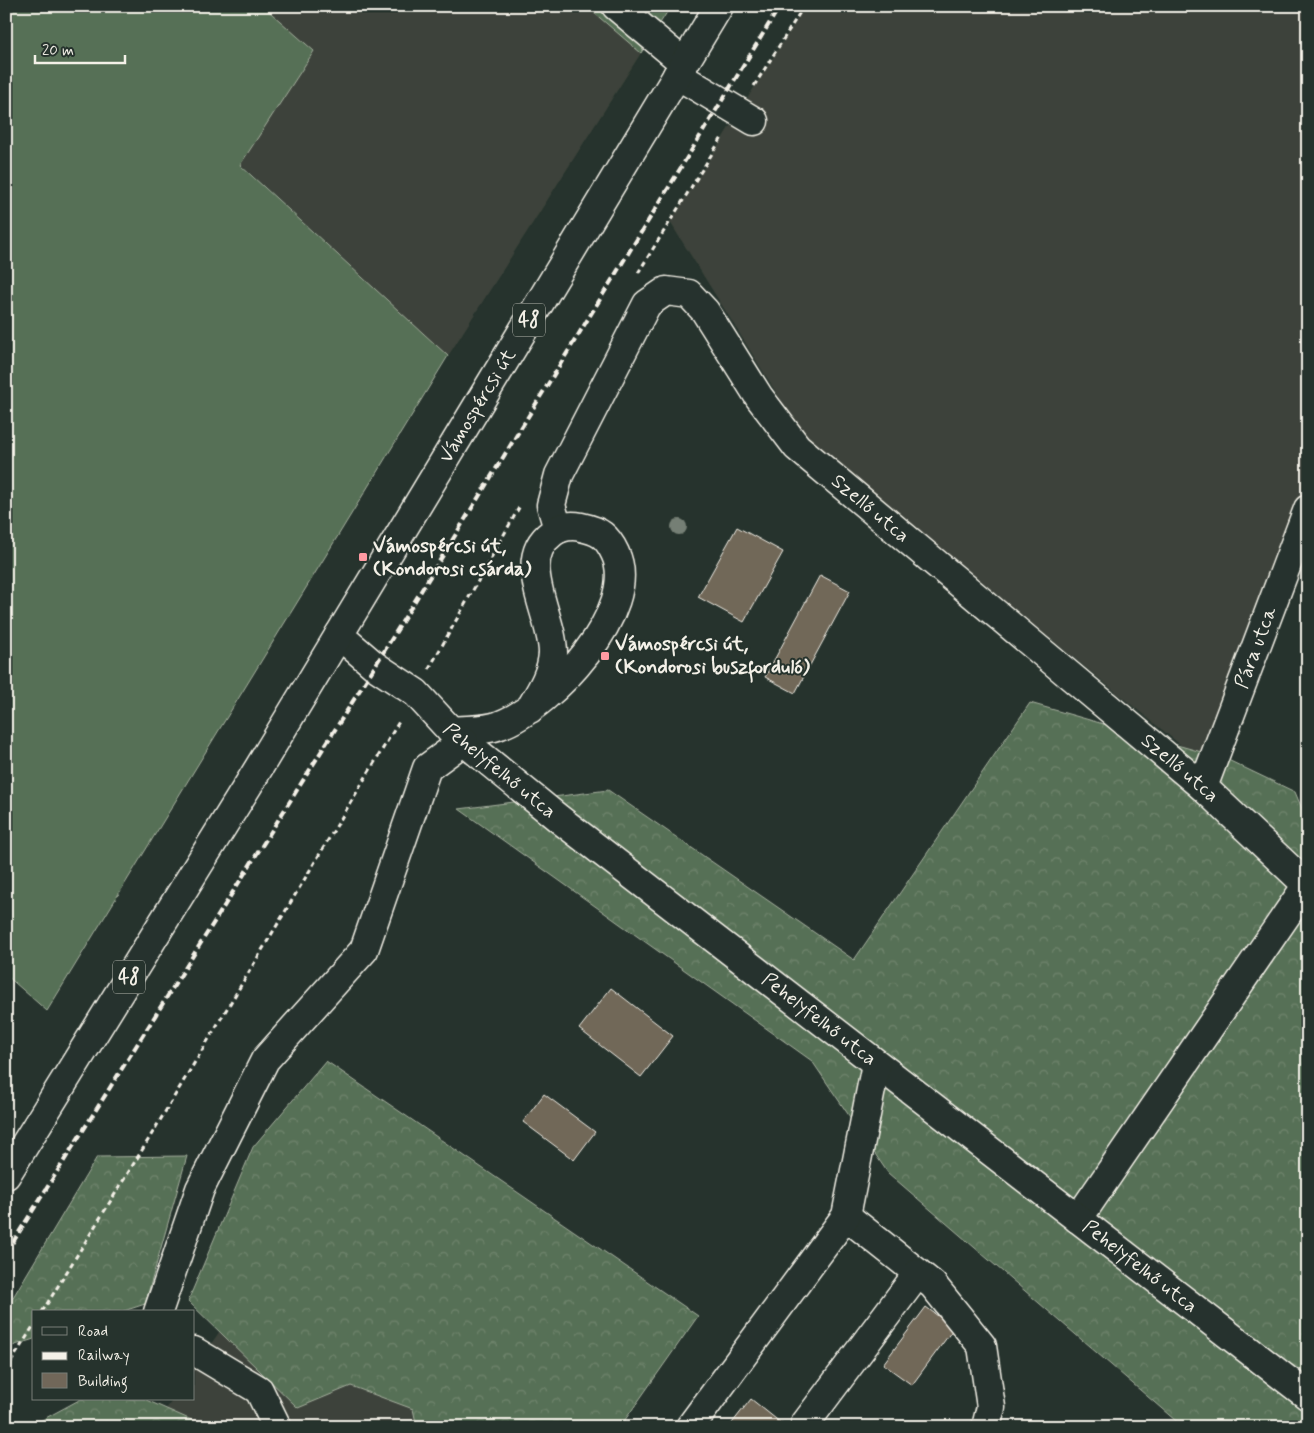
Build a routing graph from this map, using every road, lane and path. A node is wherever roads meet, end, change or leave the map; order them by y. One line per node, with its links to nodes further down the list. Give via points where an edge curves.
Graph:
1 (616, 6): 3 (street)
2 (719, 6): 3 (street, Vámospércsi út / 48)
3 (680, 69): 4 (street); 7 (street, Vámospércsi út / 48)
4 (754, 121)
5 (1308, 509): 11 (street, Pára utca)
6 (558, 529): 9 (street, via 544,539 534,564 539,594 551,631 553,655 547,680); 9 (street, via 572,525 592,530 608,539 620,564 616,605 582,662); 11 (street, Szellő utca, via 551,505 559,475 647,304 666,290 689,294 705,311 759,397 797,447)
7 (339, 635): 8 (street, Pehelyfelhő utca, via 375,666); 14 (street, Vámospércsi út / 48)
8 (416, 693): 10 (street, Pehelyfelhő utca); 18 (path)
9 (530, 709): 10 (street, via 499,726)
10 (458, 736): 13 (street, Pehelyfelhő utca, via 558,818); 19 (street, via 427,768 364,950 265,1060 200,1189)
11 (1204, 787): 12 (street, Szellő utca)
12 (1307, 885): 16 (street)
13 (876, 1064): 15 (street); 16 (street, Pehelyfelhő utca)
14 (6, 1175)
15 (846, 1216): 17 (street); 26 (street)
16 (1078, 1219): 23 (street, Pehelyfelhő utca)
17 (918, 1273): 24 (street); 27 (street, via 933,1286 982,1346 991,1407)
18 (43, 1310)
19 (159, 1310)
20 (32, 1329): 22 (path)
21 (195, 1352): 25 (street, via 259,1390)
22 (6, 1370)
23 (1308, 1396)
24 (805, 1424)
25 (277, 1427)
26 (690, 1427)
27 (986, 1427)

